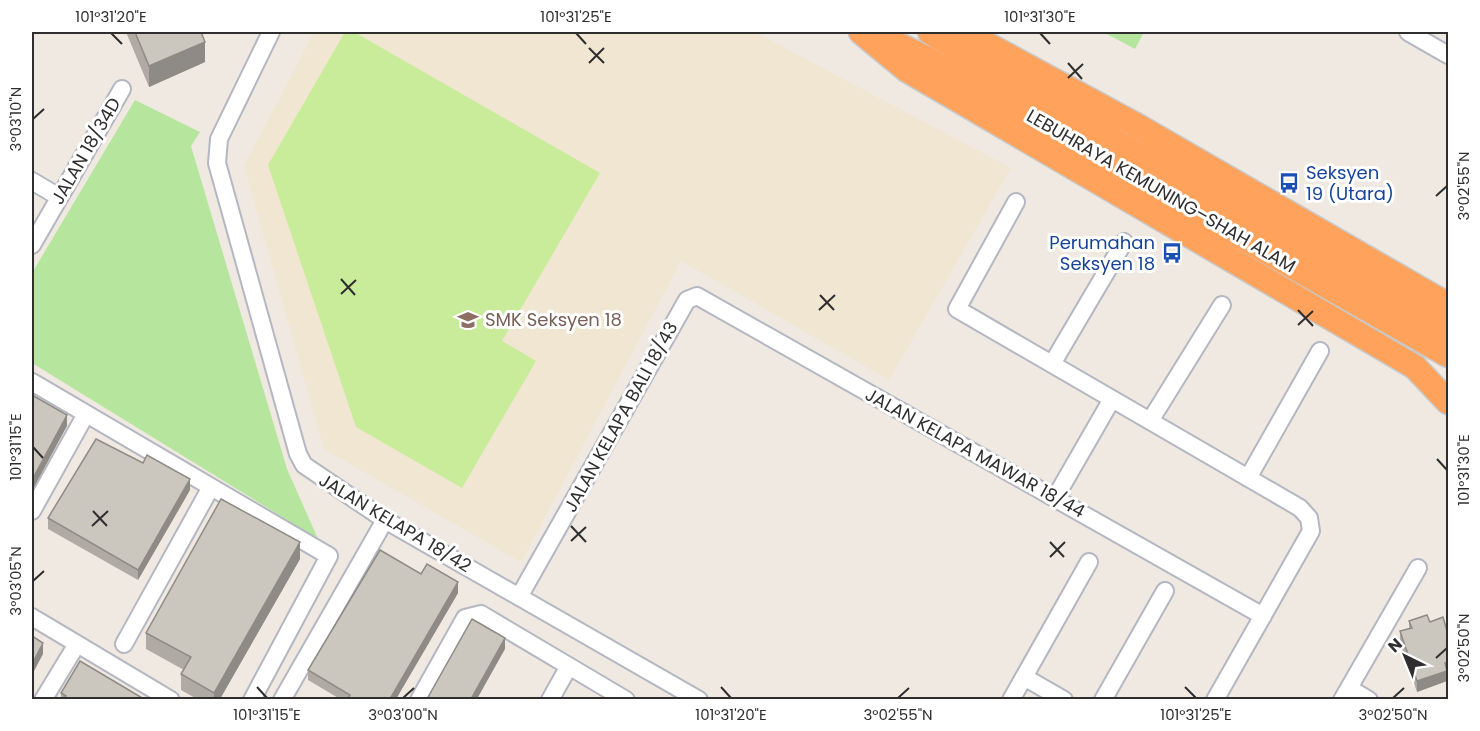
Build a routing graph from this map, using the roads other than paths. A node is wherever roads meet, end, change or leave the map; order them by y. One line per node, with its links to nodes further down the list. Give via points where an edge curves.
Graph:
1 (271, 32): 32 (street, JALAN KELAPA 18/42, via 219,139 217,163 298,454 311,472)
2 (861, 32): 21 (highway, via 907,70)
3 (871, 32): 19 (highway, LEBUHRAYA KEMUNING–SHAH ALAM, via 926,58)
4 (930, 32): 17 (highway, LEBUHRAYA KEMUNING–SHAH ALAM)
5 (964, 32): 15 (highway, via 1093,100)
6 (1408, 32): 7 (street)
7 (1449, 55)
8 (122, 89): 10 (street, JALAN 18/34D)
9 (32, 181): 10 (street)
10 (59, 197): 13 (street, JALAN 18/34D)
11 (1016, 202): 20 (street, via 957,309)
12 (1124, 242): 20 (street)
13 (32, 245)
14 (687, 300): 30 (street, JALAN KELAPA MAWAR 18/44, via 697,296); 36 (street, JALAN KELAPA BALI 18/43)
15 (1449, 303)
16 (1222, 305): 27 (street)
17 (1449, 331)
18 (1320, 351): 28 (street)
19 (1449, 355)
20 (1052, 364): 24 (street)
21 (1415, 367): 23 (highway); 25 (highway)
22 (32, 382): 26 (street)
23 (1449, 382)
24 (1112, 399): 27 (street); 30 (street)
25 (1449, 402)
26 (86, 414): 29 (street); 31 (street)
27 (1150, 421): 28 (street)
28 (1248, 478): 37 (street, via 1300,508 1309,518 1311,531)
29 (211, 486): 40 (street); 47 (street, via 329,556)
30 (1055, 498): 37 (street, JALAN KELAPA MAWAR 18/44)
31 (32, 511)
32 (385, 520): 36 (street, JALAN KELAPA 18/42); 48 (street)
33 (1089, 562): 42 (street)
34 (1418, 568): 43 (street)
35 (1165, 591): 54 (street)
36 (519, 597): 44 (street, JALAN KELAPA 18/42)
37 (1263, 616): 55 (street)
38 (32, 617): 39 (street)
39 (77, 644): 45 (street); 46 (street)
40 (123, 644)
41 (569, 666): 49 (street, via 481,614 473,614 465,618); 50 (street); 51 (street)
42 (1024, 677): 52 (street); 53 (street)
43 (1346, 694): 56 (street)
44 (688, 697)
45 (43, 699)
46 (171, 699)
47 (252, 699)
48 (282, 699)
49 (419, 699)
50 (550, 699)
51 (626, 699)
52 (1011, 699)
53 (1064, 699)
54 (1103, 699)
55 (1215, 699)
56 (1369, 699)

